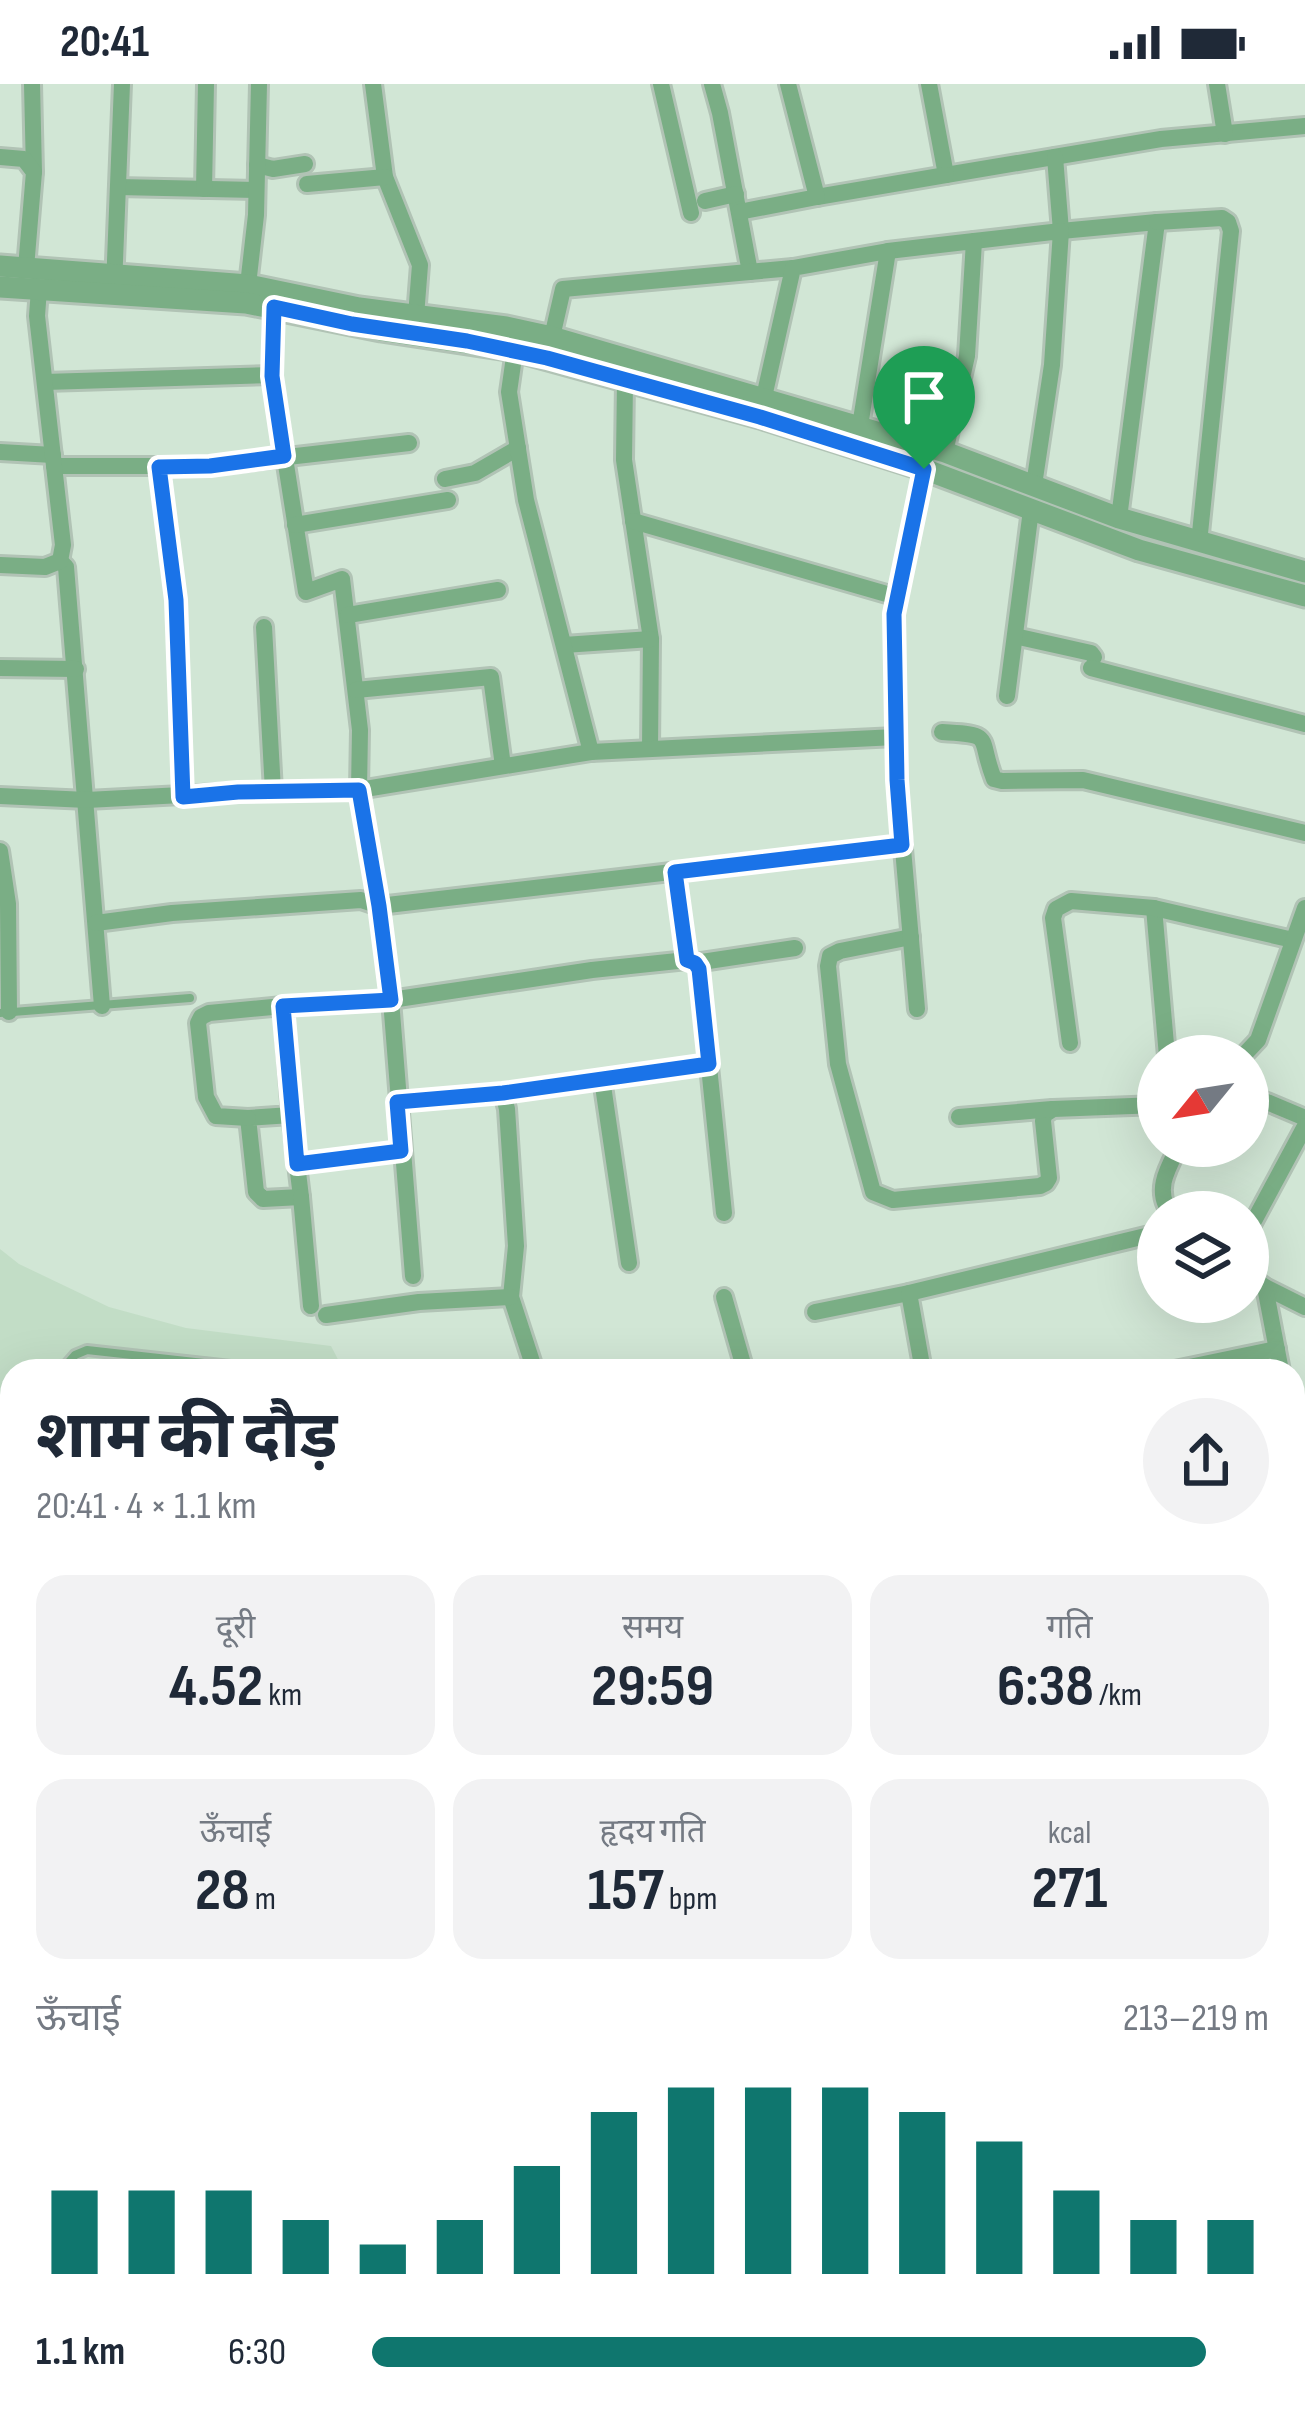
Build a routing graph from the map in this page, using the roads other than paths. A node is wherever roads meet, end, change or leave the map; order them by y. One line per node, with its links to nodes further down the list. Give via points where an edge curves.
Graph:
1 (32, 84): 17 (street)
2 (122, 84): 21 (street)
3 (206, 84): 22 (street)
4 (259, 84): 16 (street)
5 (374, 84): 19 (street)
6 (661, 84): 25 (street, via 698,208)
7 (712, 84): 25 (street)
8 (788, 84): 24 (street)
9 (928, 84): 18 (street)
10 (1217, 84): 12 (street)
11 (1305, 126): 12 (street)
12 (1225, 134): 13 (street)
13 (1054, 157): 18 (street); 27 (street)
14 (0, 158): 17 (street, via 24,159)
15 (305, 164): 16 (street)
16 (257, 165): 23 (street)
17 (34, 172): 31 (street)
18 (946, 175): 24 (street)
19 (385, 177): 20 (street); 39 (street, via 420,265)
20 (307, 184)
21 (118, 187): 22 (street); 34 (street)
22 (204, 189): 23 (street)
23 (256, 190): 35 (street)
24 (817, 196): 25 (street)
25 (738, 203): 33 (street)
26 (1157, 223): 27 (street); 59 (street); 62 (street, via 1222,218 1231,231)
27 (1061, 231): 28 (street); 56 (street)
28 (974, 241): 29 (street); 50 (street, via 967,356)
29 (889, 251): 32 (street); 46 (street)
30 (0, 266): 31 (street)
31 (26, 268): 34 (street)
32 (794, 268): 33 (street); 45 (street)
33 (750, 272): 40 (street, via 563,289)
34 (114, 283): 35 (street); 37 (street); 38 (street)
35 (248, 285): 39 (street)
36 (0, 287): 37 (street)
37 (39, 289): 44 (street)
38 (274, 307): 41 (street); 42 (street)
39 (416, 316): 40 (street)
40 (552, 337): 45 (street)
41 (515, 350): 43 (street); 48 (street, via 509,392)
42 (272, 376): 44 (street); 51 (street)
43 (625, 380): 54 (street); 60 (street)
44 (45, 382): 52 (street)
45 (764, 397): 46 (street)
46 (860, 426): 50 (street)
47 (409, 443): 51 (street)
48 (518, 448): 55 (street, via 475,473); 73 (street)
49 (0, 452): 52 (street)
50 (945, 452): 56 (street)
51 (284, 456): 53 (street); 61 (street)
52 (53, 461): 53 (street); 63 (street)
53 (159, 467): 87 (street, via 176,600)
54 (924, 469): 58 (street); 68 (street)
55 (445, 478)
56 (1034, 485): 59 (street)
57 (448, 500): 61 (street)
58 (1031, 510): 67 (street); 71 (street)
59 (1119, 518): 62 (street)
60 (633, 520): 68 (street); 72 (street)
61 (295, 524): 69 (street, via 306,592 343,579)
62 (1199, 543): 65 (street)
63 (60, 561): 64 (street); 75 (street)
64 (0, 565)
65 (1305, 572)
66 (498, 590): 69 (street)
67 (1305, 596)
68 (897, 597): 80 (street)
69 (349, 615): 76 (street)
70 (264, 627): 85 (street)
71 (1015, 636): 77 (street); 78 (street)
72 (651, 639): 73 (street); 81 (street)
73 (564, 645): 82 (street)
74 (0, 668): 75 (street)
75 (76, 669): 88 (street)
76 (356, 690): 83 (street, via 491,677); 84 (street)
77 (1007, 696)
78 (1305, 724)
79 (942, 732): 89 (street, via 982,737 990,772 1002,781 1083,780)
80 (896, 737): 81 (street); 90 (street)
81 (650, 749): 82 (street)
82 (591, 752): 83 (street)
83 (503, 766): 84 (street)
84 (359, 790): 85 (street); 93 (street)
85 (273, 791): 87 (street)
86 (0, 796): 88 (street)
87 (183, 797): 88 (street)
88 (87, 800): 96 (street)
89 (1305, 833)
90 (902, 845): 92 (street); 97 (street)
91 (0, 851): 106 (street, via 8,904)
92 (675, 872): 93 (street); 100 (street)
93 (379, 906): 96 (street, via 361,900); 102 (street)
94 (1154, 908): 98 (street); 107 (street); 109 (street, via 1071,901 1056,909)
95 (1305, 908): 98 (street)
96 (96, 923): 103 (street)
97 (911, 938): 105 (street); 116 (street, via 830,956 838,1064 873,1192 893,1200 1046,1183 1043,1121)
98 (1293, 940): 108 (street)
99 (795, 948): 100 (street)
100 (691, 962): 102 (street); 110 (street, via 699,969)
101 (190, 998): 103 (lane)
102 (391, 1000): 104 (street); 113 (street)
103 (102, 1006): 106 (lane)
104 (283, 1006): 117 (street); 118 (street, via 209,1013 198,1023 210,1108 216,1116)
105 (917, 1010)
106 (4, 1012)
107 (1165, 1035)
108 (1260, 1035)
109 (1070, 1042)
110 (709, 1064): 111 (street); 125 (street)
111 (602, 1079): 112 (street); 127 (street)
112 (503, 1093): 113 (street); 131 (street, via 516,1246)
113 (397, 1102): 121 (street)
114 (1269, 1104): 120 (street)
115 (1137, 1106): 116 (street)
116 (1053, 1109): 119 (street)
117 (291, 1115): 118 (street); 122 (street)
118 (248, 1118): 124 (street, via 259,1197)
119 (959, 1118)
120 (1305, 1122): 123 (street)
121 (401, 1151): 122 (street); 128 (street)
122 (297, 1164): 124 (street)
123 (1269, 1191)
124 (301, 1197): 131 (street, via 319,1311)
125 (724, 1213)
126 (1137, 1238): 130 (street)
127 (629, 1263)
128 (413, 1276)
129 (1269, 1289): 133 (street)
130 (909, 1293): 135 (street); 141 (street)
131 (511, 1297): 139 (street)
132 (724, 1297): 140 (street)
133 (1305, 1307)
134 (1269, 1308): 136 (street)
135 (815, 1312)
136 (1277, 1349): 142 (street); 143 (street)
137 (71, 1359): 138 (lane, via 87,1350)
138 (168, 1359)
139 (531, 1359)
140 (742, 1359)
141 (921, 1359)
142 (1228, 1359)
143 (1279, 1359)

